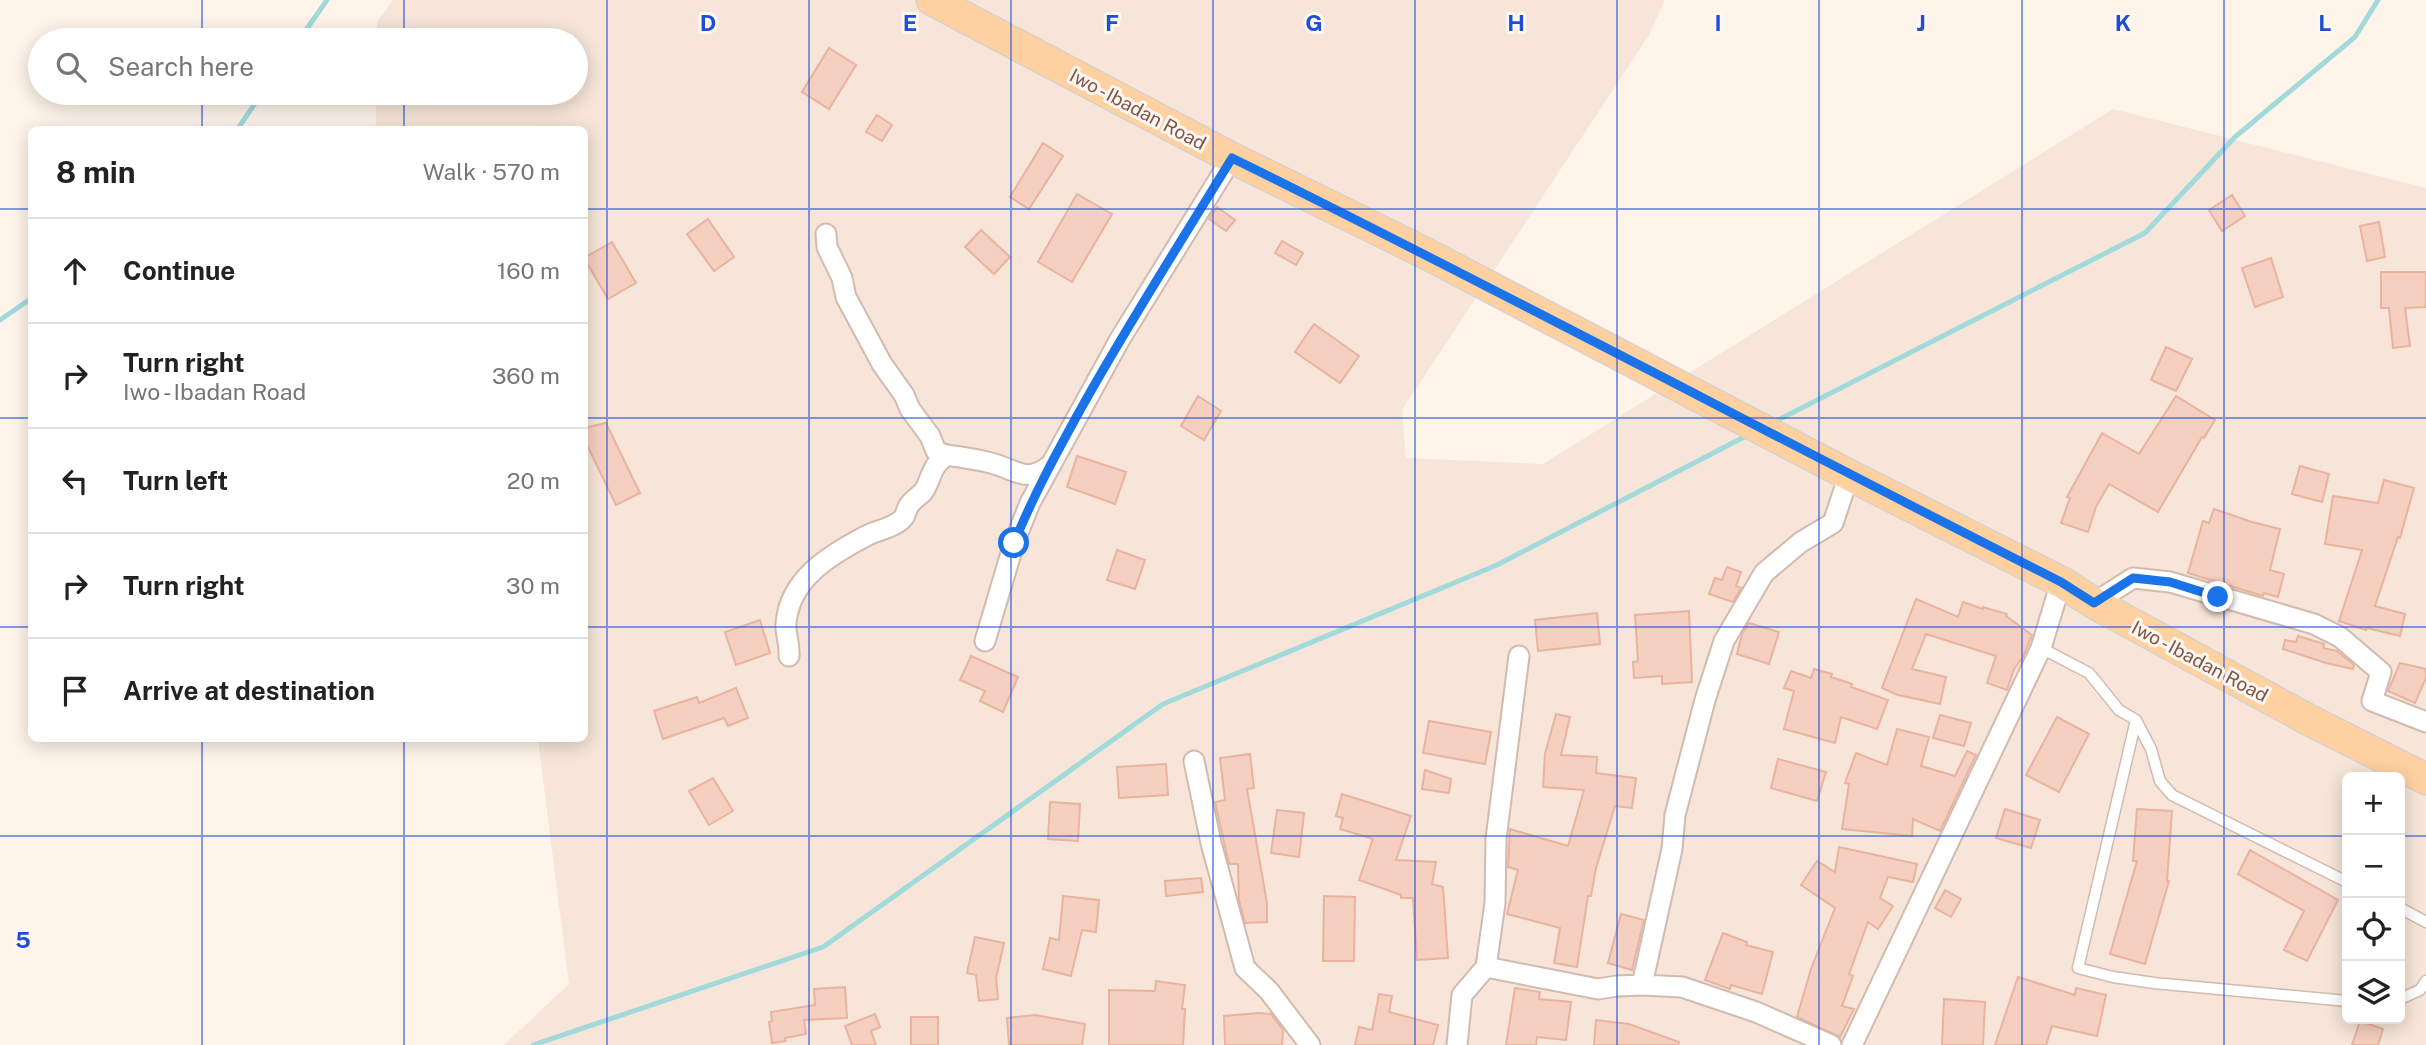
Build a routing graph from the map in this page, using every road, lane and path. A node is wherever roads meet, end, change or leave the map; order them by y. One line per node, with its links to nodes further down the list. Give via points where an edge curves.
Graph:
1 (932, 0): 2 (main road, Iwo - Ibadan Road)
2 (1232, 158): 5 (street, via 1124,331); 6 (main road, Iwo - Ibadan Road, via 1425,253)
3 (826, 234): 4 (street, via 846,296 882,364 936,451)
4 (946, 455): 5 (street, via 993,463 1025,476 1039,474); 11 (street, via 900,521 849,545 814,567 804,579 786,619)
5 (1049, 466): 9 (street, via 1014,543)
6 (1849, 475): 7 (main road, Iwo - Ibadan Road); 22 (street, via 1833,523 1764,573 1724,640 1675,815 1672,849)
7 (2061, 582): 8 (main road, Iwo - Ibadan Road); 10 (street)
8 (2094, 603): 14 (street, via 2133,578 2145,579 2170,582 2314,624 2340,637 2381,672 2372,701); 16 (main road, Iwo - Ibadan Road)
9 (985, 641)
10 (2041, 648): 13 (lane, via 2089,673 2119,710); 28 (street)
11 (789, 656)
12 (1519, 656): 20 (street, via 1496,839 1495,903)
13 (2136, 720): 17 (lane, via 2160,781 2172,795); 24 (lane, via 2078,968 2154,983)
14 (2426, 722)
15 (1194, 761): 25 (street, via 1245,968 1269,990)
16 (2426, 779)
17 (2342, 880)
18 (2405, 911): 19 (lane)
19 (2426, 922)
20 (1486, 967): 22 (street, via 1598,989); 26 (street, via 1462,995)
21 (2426, 981): 23 (lane)
22 (1642, 985): 27 (street, via 1682,987 1718,998)
23 (2405, 996)
24 (2342, 1001)
25 (1310, 1045)
26 (1457, 1045)
27 (1831, 1045)
28 (1852, 1045)

